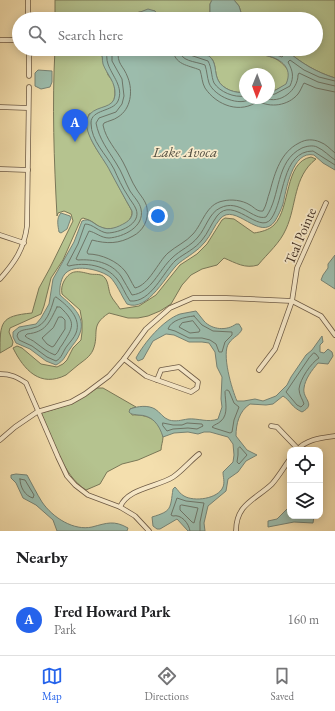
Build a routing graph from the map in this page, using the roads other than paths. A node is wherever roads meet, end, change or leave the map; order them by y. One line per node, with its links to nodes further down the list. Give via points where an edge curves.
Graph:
1 (28, 0): 2 (street)
2 (28, 12)
3 (0, 40): 4 (street)
4 (12, 40)
5 (28, 56): 6 (street)
6 (29, 76)
7 (29, 87): 9 (street)
8 (0, 108): 9 (street)
9 (28, 108): 11 (street)
10 (0, 169): 11 (street)
11 (28, 170): 14 (street, via 27,226)
12 (326, 203): 16 (street, Teal Pointe, via 297,268)
13 (0, 235): 14 (street)
14 (24, 243): 15 (street)
15 (0, 279)
16 (292, 301): 17 (street, via 321,316); 18 (street, via 193,298 170,308 146,329); 19 (street, Teal Pointe, via 275,349)
17 (335, 335)
18 (124, 359): 21 (street, via 146,376); 22 (street, via 85,394 71,402)
19 (259, 370)
20 (0, 374): 22 (street, via 11,374 26,383)
21 (157, 380): 21 (street, via 191,392 195,391 198,385 198,382 179,366 161,370)
22 (38, 412): 25 (street); 30 (street, via 67,476 88,495)
23 (271, 426): 26 (street, via 277,427)
24 (335, 436): 27 (street, via 315,439)
25 (0, 440)
26 (295, 447)
27 (303, 447)
28 (199, 454): 30 (street, via 173,477 129,496)
29 (287, 463): 32 (street, via 274,481 250,500 240,512)
30 (120, 507): 31 (street, via 135,516)
31 (149, 531)
32 (236, 531)

